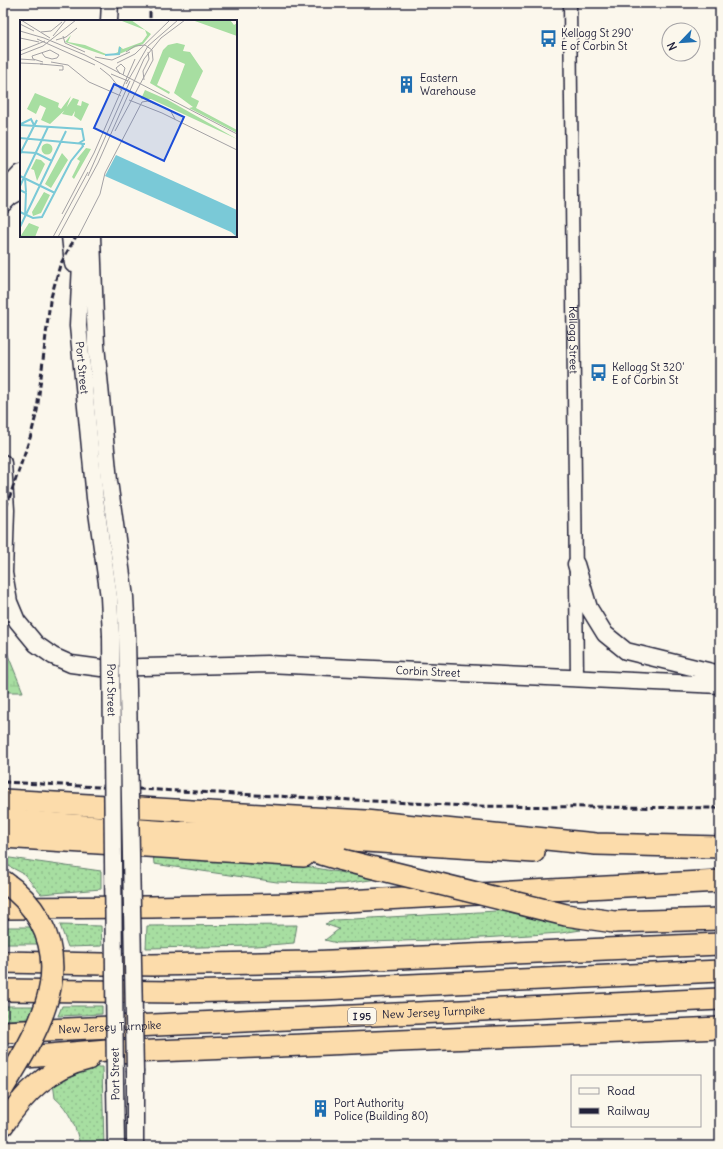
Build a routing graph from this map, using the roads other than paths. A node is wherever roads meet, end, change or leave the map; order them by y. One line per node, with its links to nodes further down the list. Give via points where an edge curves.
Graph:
1 (101, 3): 4 (main road)
2 (110, 3): 5 (main road)
3 (570, 3): 15 (street, Kellogg Street)
4 (100, 20)
5 (108, 20)
6 (20, 174): 8 (main road)
7 (20, 192): 9 (main road)
8 (3, 195)
9 (3, 204)
10 (70, 237): 13 (main road)
11 (83, 237): 13 (main road, Port Street)
12 (92, 237): 43 (main road, Port Street, bridge, via 96,345 109,481 125,597 127,636)
13 (78, 326): 42 (main road, Port Street, bridge, via 95,498 109,596 111,635)
14 (3, 462): 17 (main road, Corbin Street, via 6,510 5,583 13,612 29,637 53,656 71,664 84,667 267,664)
15 (576, 564): 16 (main road, via 589,608 605,634 626,651); 17 (street, Kellogg Street)
16 (720, 674)
17 (577, 678): 18 (main road, Corbin Street)
18 (670, 683): 19 (main road, Corbin Street); 20 (main road, Corbin Street)
19 (720, 685)
20 (720, 694)
21 (3, 800): 25 (highway, via 366,821 596,844)
22 (3, 820): 23 (highway)
23 (183, 832): 25 (highway, via 212,831 566,853 690,852); 26 (highway, via 308,850)
24 (3, 837): 26 (highway)
25 (720, 848)
26 (342, 860): 30 (highway, bridge, via 566,915 614,922)
27 (3, 881): 40 (highway, bridge, via 21,895 37,915 50,948 52,970 48,998 40,1021)
28 (720, 882): 29 (highway, via 290,904 152,908)
29 (3, 908)
30 (720, 919)
31 (720, 944): 32 (highway, via 308,962 152,965)
32 (3, 962)
33 (720, 971): 34 (highway, via 321,989 176,992)
34 (3, 990)
35 (720, 999): 37 (highway, New Jersey Turnpike / I 95)
36 (720, 1028): 38 (highway)
37 (3, 1032)
38 (130, 1052): 39 (highway, via 107,1050); 41 (highway, via 83,1060 54,1072 28,1091)
39 (3, 1059)
40 (3, 1088)
41 (3, 1125)
42 (116, 1146)
43 (135, 1146)

